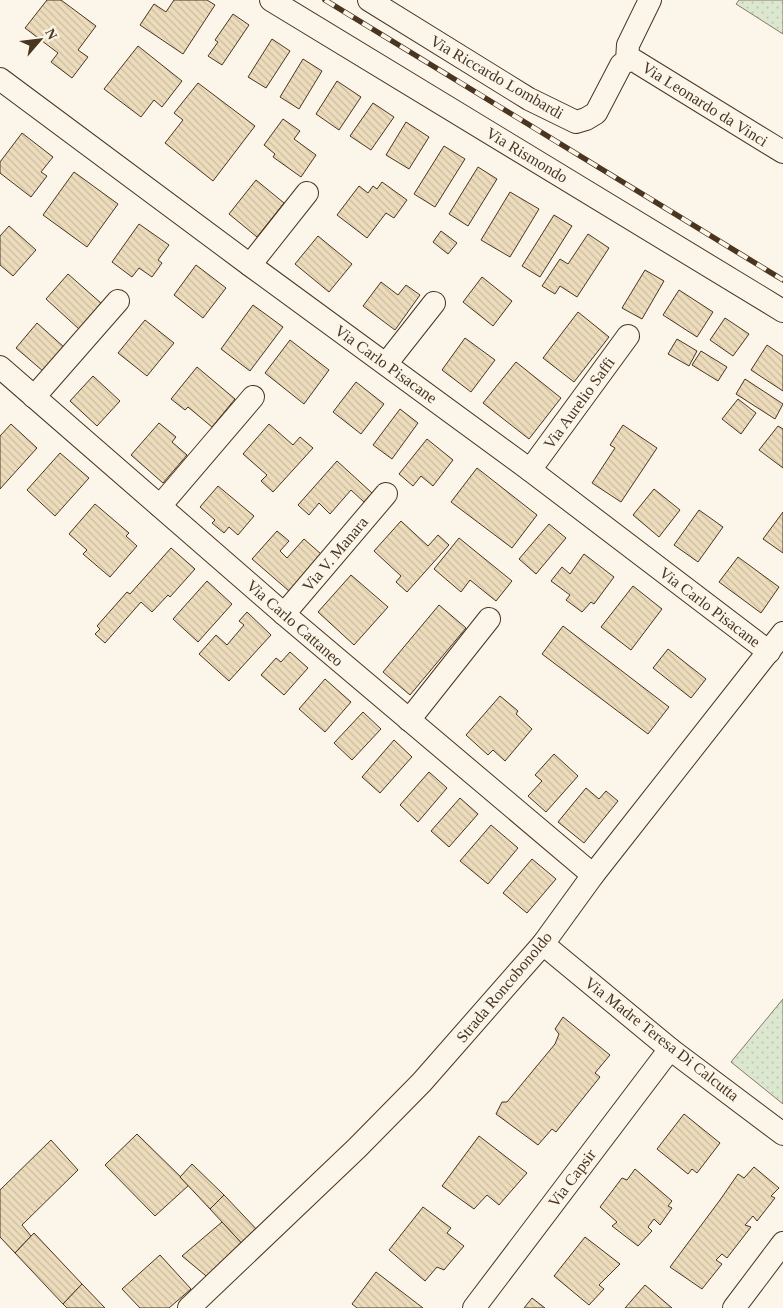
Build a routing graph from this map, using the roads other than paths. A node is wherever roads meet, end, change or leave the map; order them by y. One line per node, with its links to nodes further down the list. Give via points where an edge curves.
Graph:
1 (271, 0): 11 (street, Via Rismondo)
2 (369, 0): 4 (street, Via Riccardo Lombardi, via 529,99 576,122 596,112 621,65)
3 (650, 0): 4 (street, Via Riccardo Lombardi, via 628,45)
4 (627, 60): 6 (street, Via Leonardo da Vinci, via 635,61)
5 (0, 79): 8 (street, Via Carlo Pisacane)
6 (783, 152)
7 (306, 193): 8 (street)
8 (250, 265): 13 (street, Via Carlo Pisacane)
9 (118, 301): 15 (street)
10 (434, 303): 13 (street)
11 (783, 311)
12 (628, 336): 17 (street, Via Aurelio Saffi)
13 (386, 364): 17 (street, Via Carlo Pisacane)
14 (0, 367): 15 (street, Via Carlo Cattaneo)
15 (34, 397): 19 (street, Via Carlo Cattaneo)
16 (253, 398): 19 (street)
17 (530, 470): 23 (street, Via Carlo Pisacane)
18 (386, 494): 20 (street, Via V. Manara)
19 (160, 506): 20 (street, Via Carlo Cattaneo)
20 (284, 614): 24 (street, Via Carlo Cattaneo)
21 (489, 619): 24 (street)
22 (783, 633): 23 (street, Strada Roncobonoldo)
23 (769, 652): 25 (street, Strada Roncobonoldo)
24 (409, 720): 25 (street, Via Carlo Cattaneo)
25 (592, 875): 26 (street, Strada Roncobonoldo)
26 (543, 944): 27 (street, Via Madre Teresa Di Calcutta); 30 (street, Strada Roncobonoldo, via 422,1082)
27 (670, 1049): 28 (street, Via Madre Teresa Di Calcutta); 31 (street, Via Capsir)
28 (783, 1134)
29 (783, 1243): 32 (street)
30 (189, 1308)
31 (474, 1308)
32 (734, 1308)

